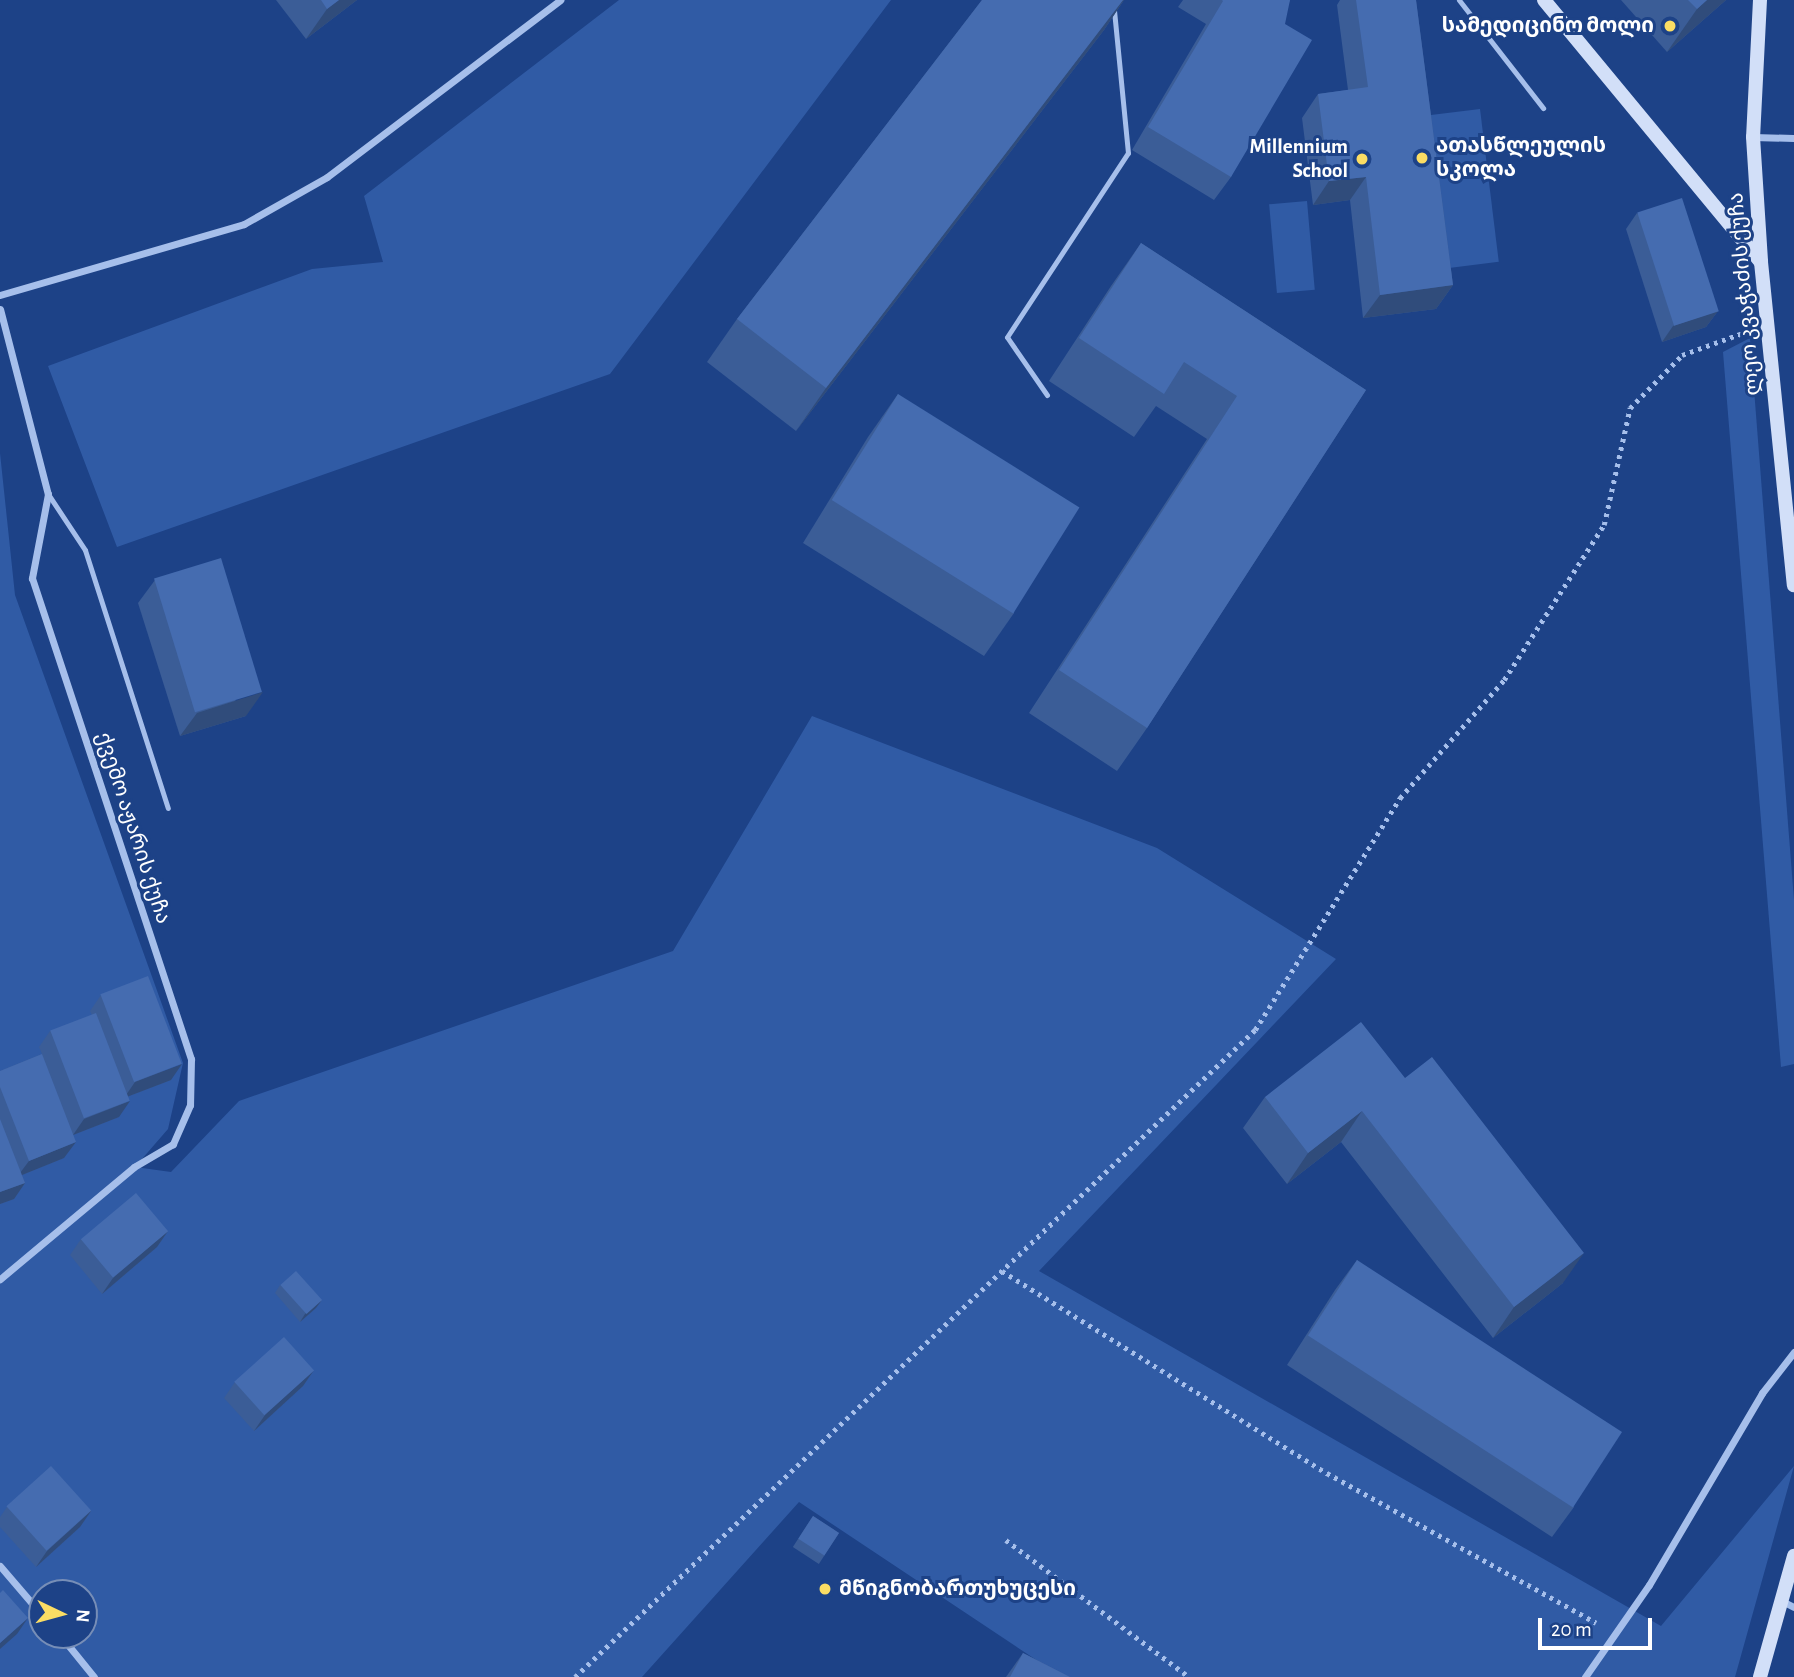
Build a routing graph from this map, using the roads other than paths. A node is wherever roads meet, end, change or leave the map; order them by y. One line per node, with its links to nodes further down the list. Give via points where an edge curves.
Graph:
1 (560, 0): 10 (street, via 327,177 244,224)
2 (1113, 0): 12 (lane, via 1128,153 1007,337)
3 (1459, 0): 6 (lane)
4 (1544, 0): 9 (main road)
5 (1760, 0): 7 (main road, ლეო კვაჭაძის ქუჩა)
6 (1543, 108)
7 (1753, 137): 8 (street); 9 (main road, ლეო კვაჭაძის ქუჩა)
8 (1794, 138)
9 (1761, 262): 14 (main road, ლეო კვაჭაძის ქუჩა)
10 (0, 295)
11 (0, 309): 13 (street, ქვემო აჟარის ქუჩა)
12 (1047, 395)
13 (48, 494): 15 (lane, via 85,550); 16 (street, ქვემო აჟარის ქუჩა, via 32,578 191,1059 190,1105 173,1144 134,1167)
14 (1794, 585)
15 (168, 808)
16 (0, 1279)
17 (1794, 1352): 24 (street, via 1762,1393 1649,1585)
18 (1794, 1556): 21 (main road)
19 (0, 1566): 20 (street)
20 (28, 1599)
21 (1788, 1604): 25 (main road)
22 (71, 1649): 23 (street)
23 (94, 1677)
24 (1585, 1677)
25 (1760, 1677)

